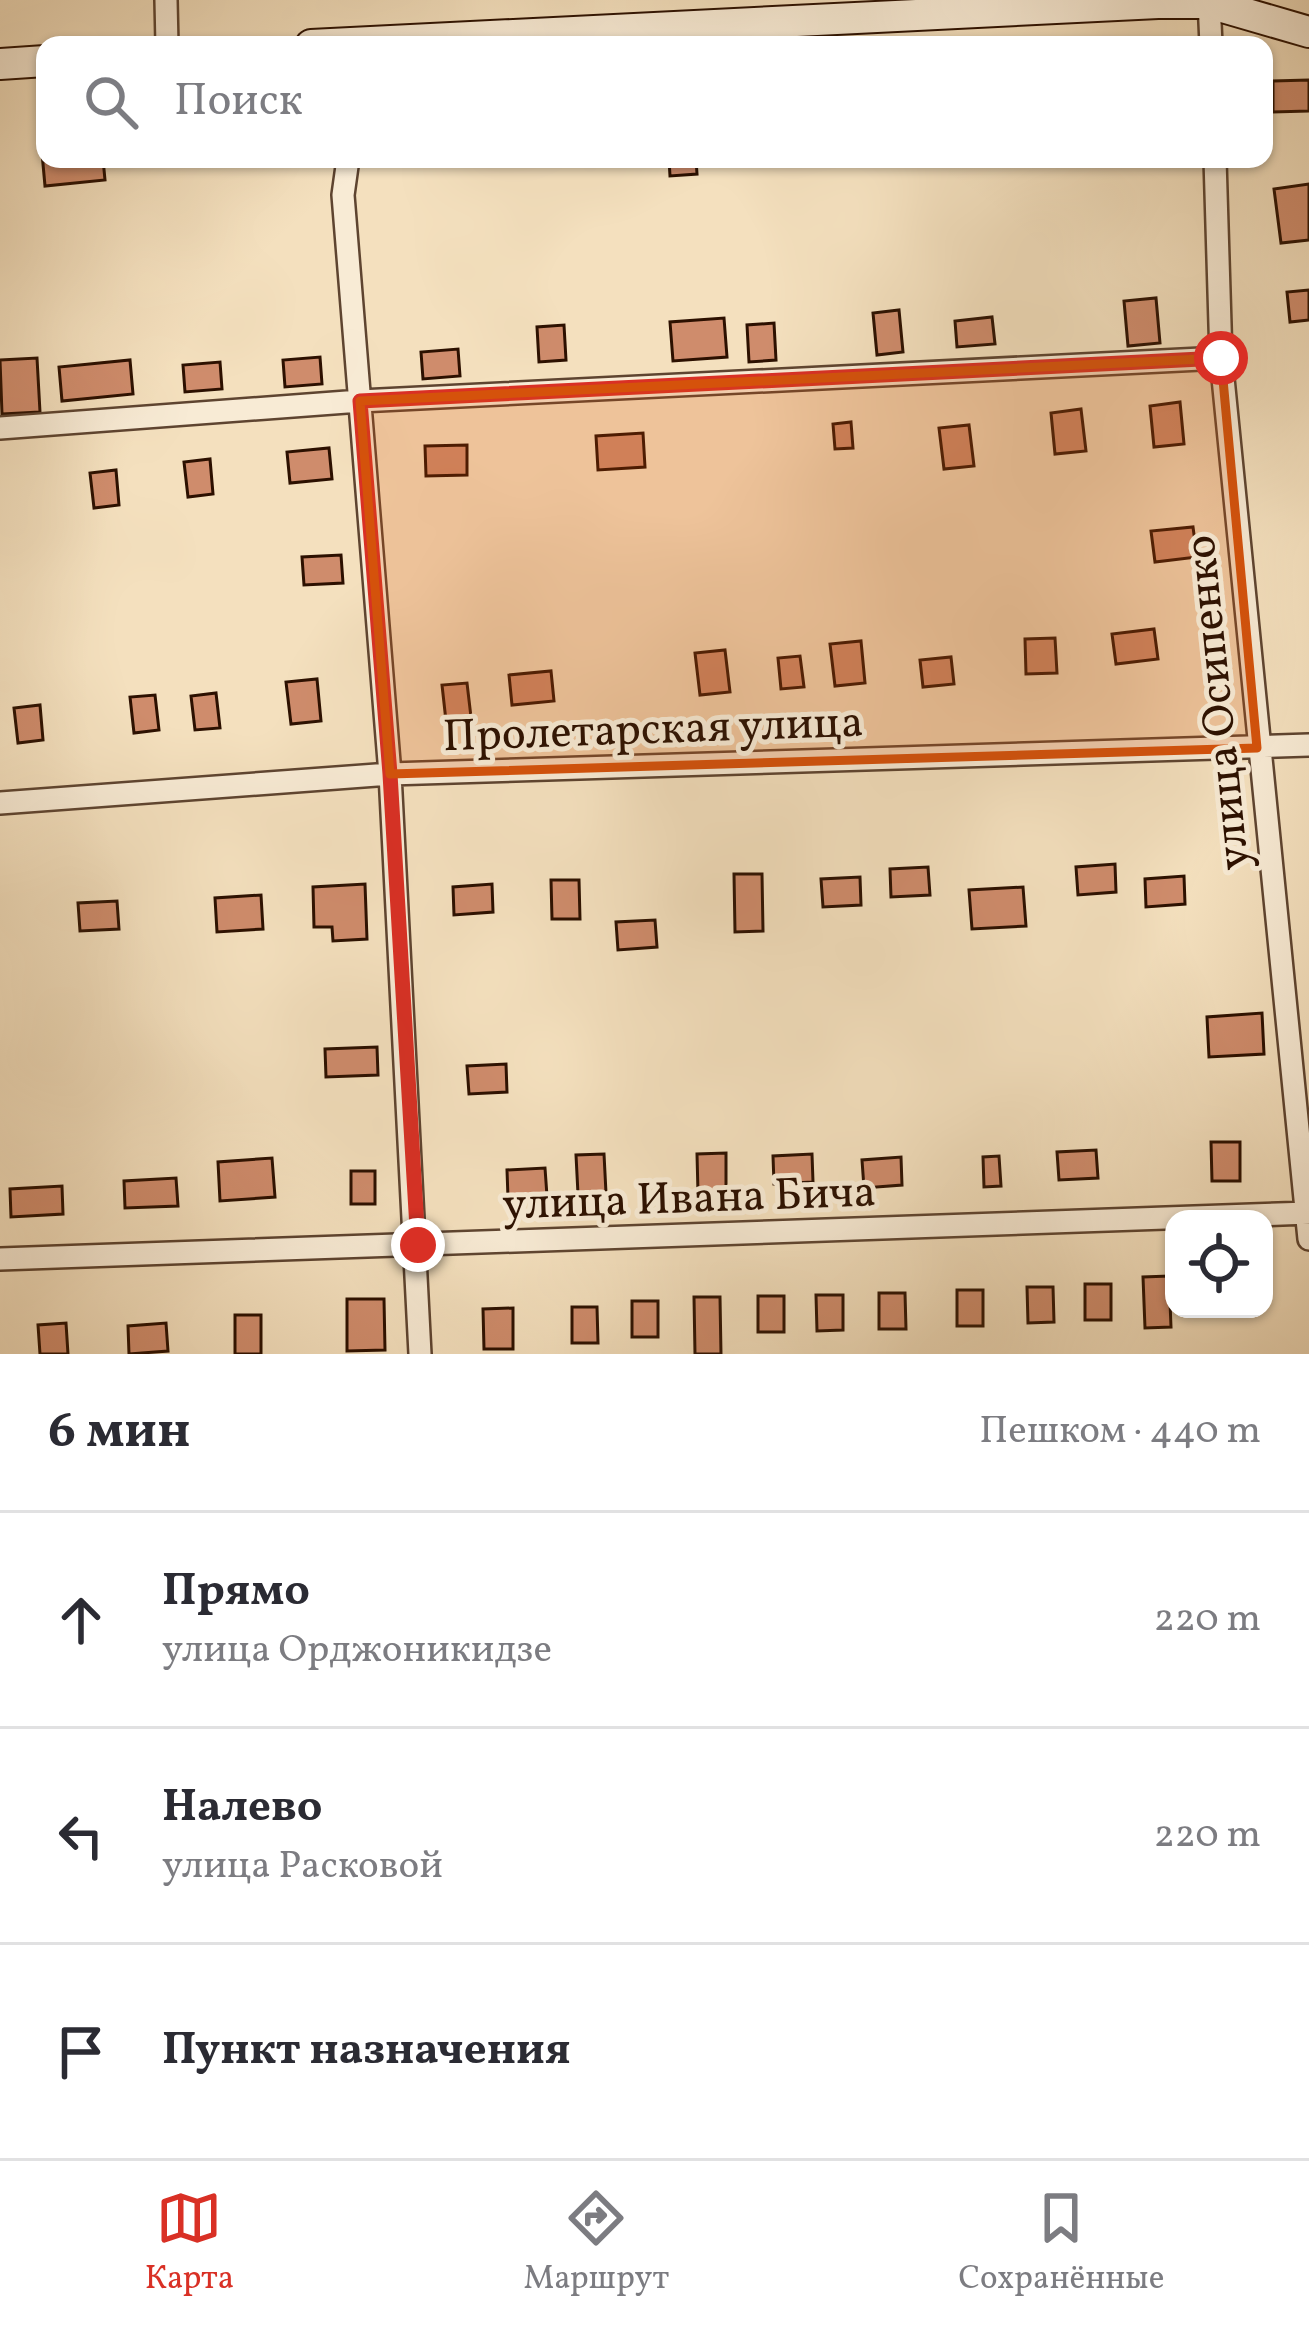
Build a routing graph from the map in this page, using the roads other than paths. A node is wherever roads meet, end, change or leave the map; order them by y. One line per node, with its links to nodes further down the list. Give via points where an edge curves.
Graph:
1 (166, 0): 4 (street)
2 (1209, 2): 3 (main road); 5 (main road); 6 (street)
3 (1309, 32)
4 (167, 36)
5 (525, 36)
6 (1211, 36)
7 (36, 62): 8 (main road)
8 (0, 64)
9 (347, 168): 12 (street)
10 (1215, 168): 11 (street, улица Осипенко)
11 (1221, 358): 12 (street); 15 (street, улица Осипенко)
12 (360, 401): 13 (street); 16 (street)
13 (0, 428)
14 (1309, 745): 15 (street, Пролетарская улица)
15 (1257, 748): 16 (street, Пролетарская улица); 18 (street, улица Осипенко)
16 (390, 774): 17 (street, Пролетарская улица); 20 (street)
17 (0, 803)
18 (1308, 1213): 19 (street, улица Осипенко); 20 (street, улица Ивана Бича)
19 (1309, 1239)
20 (418, 1245): 21 (street, улица Ивана Бича); 22 (street)
21 (0, 1259)
22 (420, 1354)

